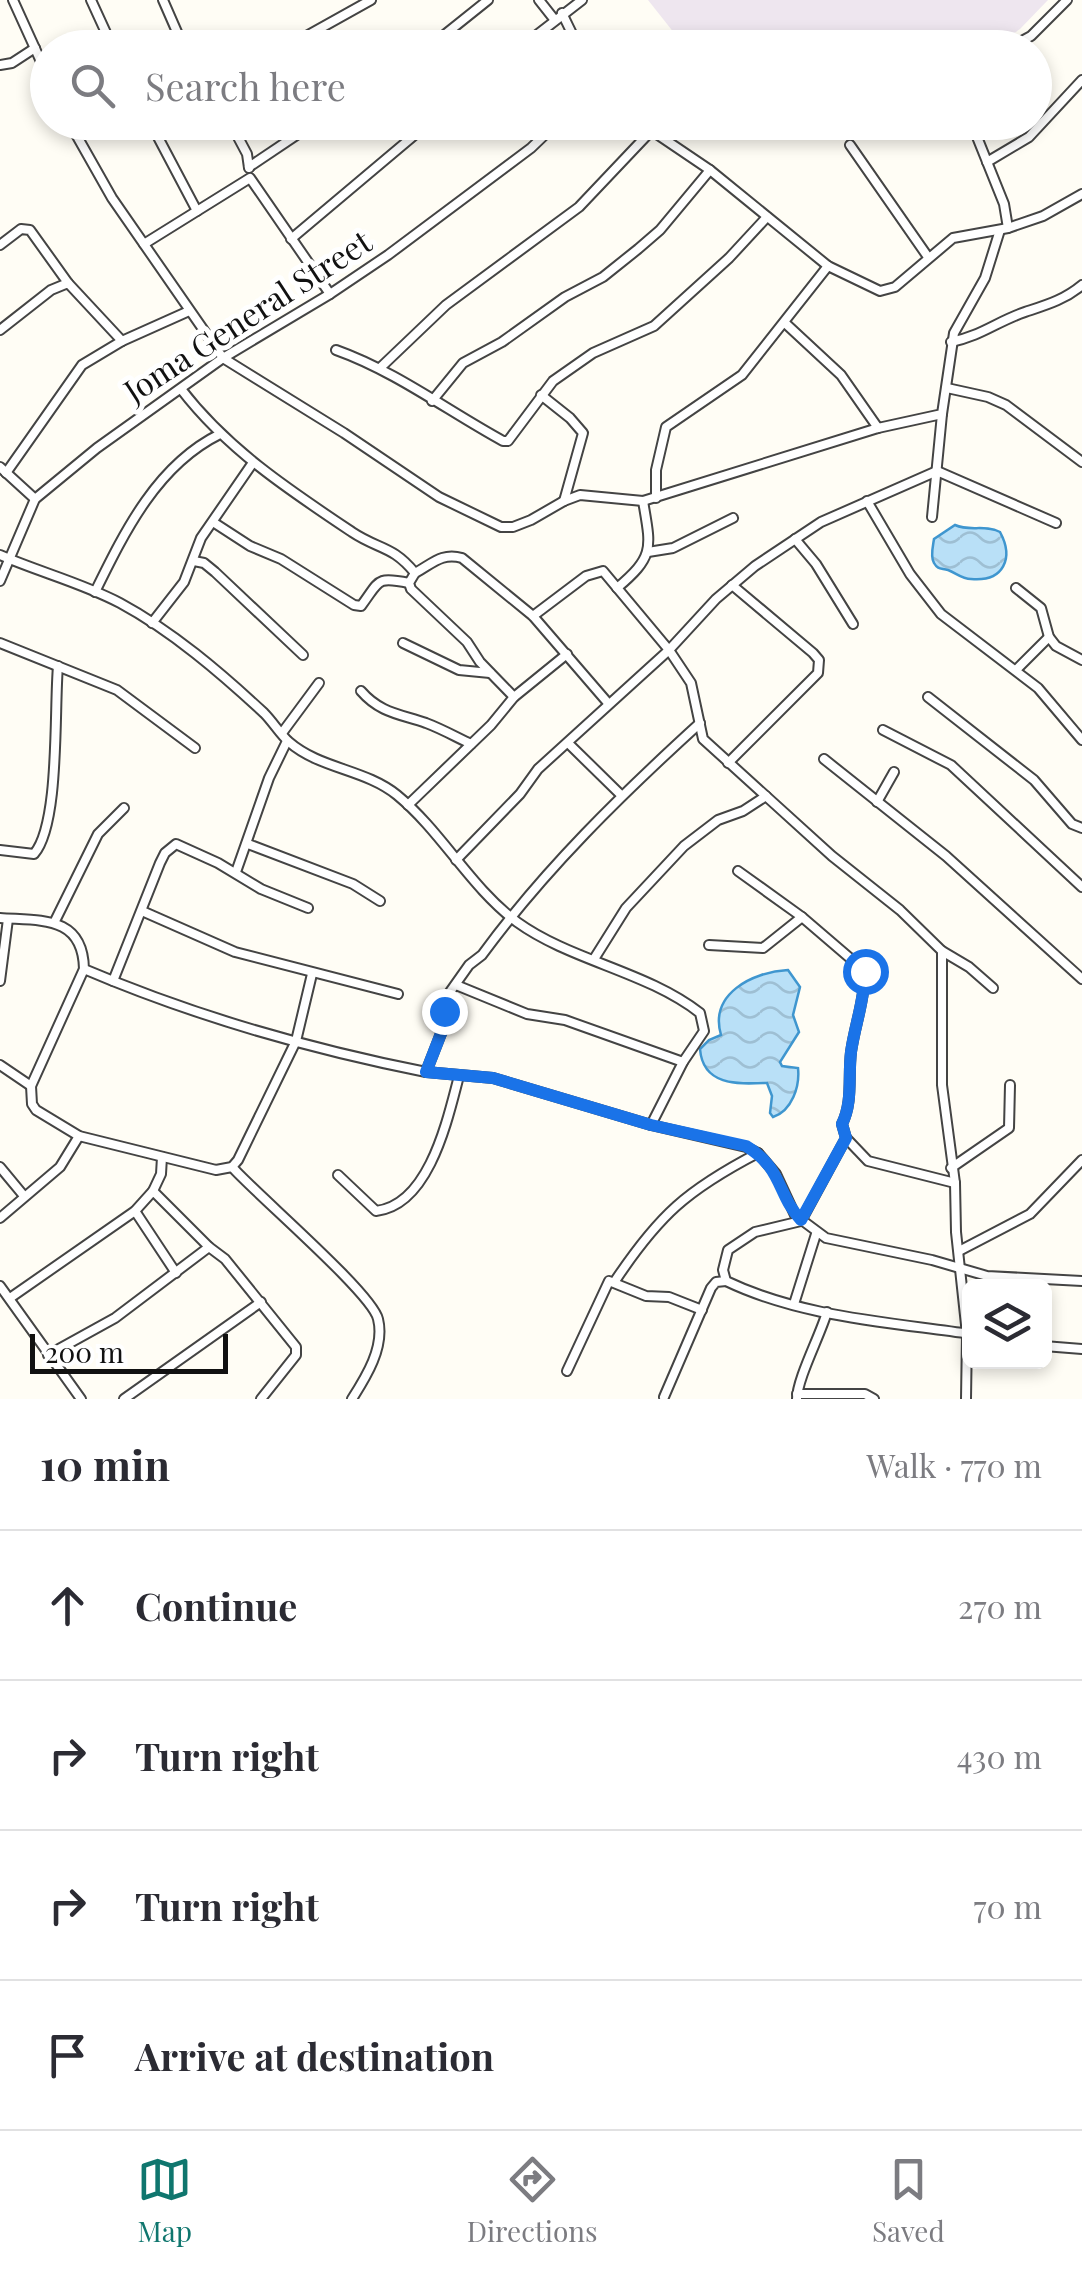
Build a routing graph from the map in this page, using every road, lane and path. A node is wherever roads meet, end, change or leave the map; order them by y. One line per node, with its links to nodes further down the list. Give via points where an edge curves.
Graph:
1 (13, 0): 17 (street)
2 (90, 0): 10 (street)
3 (163, 0): 11 (street)
4 (371, 0): 12 (street)
5 (488, 0): 13 (street)
6 (539, 0): 9 (street)
7 (582, 0): 9 (street)
8 (1067, 0): 16 (street)
9 (558, 16): 14 (street); 15 (street)
10 (104, 30)
11 (176, 30)
12 (317, 30)
13 (450, 30)
14 (541, 30)
15 (567, 30)
16 (1037, 30)
17 (30, 37)
18 (30, 51): 19 (street)
19 (0, 66)
20 (1082, 80): 21 (street)
21 (1052, 112)
22 (79, 140): 41 (street)
23 (160, 140): 37 (street)
24 (240, 140): 35 (street)
25 (292, 140): 35 (street)
26 (409, 140): 40 (street)
27 (538, 140): 47 (street, Joma General Street)
28 (643, 140): 55 (street, via 579,207 446,305)
29 (666, 140): 34 (street)
30 (978, 140): 33 (street)
31 (1023, 140): 33 (street)
32 (850, 145): 43 (street)
33 (987, 162): 39 (street, via 1004,204)
34 (710, 170): 38 (street); 59 (street, via 638,250 463,364)
35 (250, 172): 37 (street); 40 (street)
36 (1082, 194): 39 (street)
37 (197, 211): 41 (street)
38 (767, 216): 44 (street); 58 (street, via 654,326 593,352)
39 (1004, 229): 43 (street, via 953,238); 52 (street)
40 (292, 239): 47 (street)
41 (144, 244): 48 (street)
42 (0, 245): 45 (street, via 21,228 30,230)
43 (928, 257): 44 (street, via 896,287 880,291)
44 (828, 266): 49 (street)
45 (68, 282): 50 (street); 51 (street)
46 (1082, 286): 52 (street)
47 (330, 294): 54 (street, Joma General Street)
48 (189, 311): 51 (street); 54 (street)
49 (786, 323): 61 (street, via 841,375); 67 (street, via 730,386 666,427)
50 (0, 330)
51 (122, 341): 65 (street, via 68,380 54,408)
52 (952, 342): 56 (street)
53 (336, 350): 55 (street)
54 (223, 358): 57 (street, Joma General Street); 69 (street, via 439,498 489,522 513,526)
55 (380, 368): 59 (street)
56 (947, 388): 60 (street); 63 (street, via 1006,404)
57 (181, 390): 62 (street); 68 (street, Joma General Street)
58 (542, 396): 59 (street, via 508,441); 69 (street, via 582,433)
59 (432, 400)
60 (942, 414): 61 (street); 66 (street)
61 (878, 428): 67 (street)
62 (220, 434): 64 (street); 86 (street, via 193,448 130,520)
63 (1082, 462)
64 (252, 464): 74 (street); 80 (street, via 400,555)
65 (3, 470): 68 (street)
66 (938, 471): 71 (street); 72 (street); 75 (street)
67 (656, 498): 70 (street)
68 (35, 499): 78 (street, Joma General Street)
69 (564, 500): 70 (street, via 590,494)
70 (643, 501): 77 (street)
71 (867, 501): 76 (street); 98 (street, via 940,614)
72 (932, 517)
73 (733, 518): 77 (street, via 673,548)
74 (213, 522): 79 (street); 82 (street, via 354,605 360,606 378,580)
75 (1056, 523)
76 (795, 540): 83 (street); 89 (street)
77 (648, 552): 84 (street)
78 (4, 557): 81 (street, Joma General Street); 86 (street)
79 (194, 561): 88 (street); 95 (street, via 215,572)
80 (415, 572): 82 (street); 87 (street, via 436,559 462,558)
81 (0, 581)
82 (410, 583): 99 (street)
83 (732, 585): 93 (street); 113 (street, via 813,653 819,666)
84 (617, 588): 87 (street, via 596,572); 93 (street)
85 (1016, 588): 90 (street, via 1041,608)
86 (96, 592): 88 (street)
87 (533, 616): 94 (street)
88 (152, 623): 107 (street, via 233,685)
89 (853, 624)
90 (1049, 637): 96 (street); 98 (street)
91 (0, 642): 97 (street)
92 (403, 642): 99 (street, via 459,670)
93 (669, 650): 104 (street); 105 (street, via 691,683)
94 (568, 654): 102 (street); 104 (street)
95 (303, 655)
96 (1082, 660)
97 (58, 666): 111 (street, via 117,690); 122 (street, via 54,784 45,835 34,854)
98 (1016, 670): 108 (street)
99 (490, 673): 102 (street)
100 (319, 683): 107 (street)
101 (361, 691): 110 (street, via 372,705)
102 (514, 696): 110 (street)
103 (928, 697): 120 (street, via 1034,780)
104 (608, 703): 109 (street)
105 (700, 723): 113 (street, via 704,739); 115 (street)
106 (883, 730): 126 (street, via 950,765)
107 (284, 737): 118 (street, via 310,756 384,786); 121 (street)
108 (1082, 740)
109 (568, 743): 115 (street); 123 (street)
110 (471, 744): 118 (street)
111 (194, 748)
112 (824, 759): 117 (street)
113 (728, 763): 116 (street)
114 (894, 772): 117 (street)
115 (621, 795): 130 (street)
116 (766, 796): 135 (street); 136 (street, via 684,846 626,908)
117 (877, 802): 139 (street)
118 (408, 805): 123 (street)
119 (124, 808): 133 (street, via 98,834)
120 (1082, 828)
121 (248, 844): 125 (street); 127 (street)
122 (0, 850)
123 (456, 860): 130 (street)
124 (738, 871): 132 (street)
125 (236, 872): 128 (street); 129 (street, via 176,844 160,863)
126 (1082, 887)
127 (380, 901)
128 (308, 908)
129 (142, 911): 138 (street, via 235,952); 141 (street)
130 (510, 916): 136 (street, via 532,933); 142 (street)
131 (4, 918): 133 (street); 140 (street)
132 (802, 918): 134 (street, via 763,948); 154 (street, via 865,971 842,1124)
133 (55, 921): 137 (street, via 80,944)
134 (709, 945)
135 (942, 951): 143 (street); 160 (street, via 942,1085)
136 (594, 958): 146 (street, via 700,1013 704,1031)
137 (84, 969): 141 (street); 151 (street)
138 (312, 974): 144 (street); 145 (street)
139 (1082, 979)
140 (0, 981)
141 (113, 981): 145 (street)
142 (456, 985): 146 (street); 148 (street, via 445,999 442,1031)
143 (993, 988)
144 (398, 994)
145 (296, 1041): 148 (street); 159 (street)
146 (683, 1062): 152 (street)
147 (0, 1064): 151 (street)
148 (426, 1072): 149 (street)
149 (459, 1076): 152 (street, via 493,1078); 161 (street, via 437,1153 402,1199 376,1210)
150 (1010, 1085): 160 (street, via 1009,1128)
151 (31, 1086): 153 (street, via 36,1110)
152 (651, 1125): 155 (street)
153 (79, 1136): 156 (street); 164 (street, via 60,1167)
154 (846, 1138): 162 (street, via 868,1161); 167 (street)
155 (758, 1154): 167 (street); 174 (street, via 695,1189 669,1212)
156 (162, 1157): 159 (street); 163 (street)
157 (1082, 1160): 170 (street, via 1030,1214)
158 (0, 1167): 164 (street)
159 (232, 1168): 194 (street, via 339,1270 378,1317 374,1359)
160 (951, 1168): 162 (street)
161 (338, 1175)
162 (955, 1182): 170 (street)
163 (153, 1191): 165 (street); 169 (street)
164 (24, 1196): 166 (street)
165 (135, 1210): 172 (street); 178 (street)
166 (0, 1218)
167 (801, 1220): 168 (street); 175 (street, via 755,1232 728,1250)
168 (816, 1234): 171 (street); 180 (street)
169 (209, 1247): 172 (street); 179 (street)
170 (959, 1251): 171 (street)
171 (961, 1269): 173 (street); 176 (street, via 1004,1279)
172 (176, 1273): 186 (street)
173 (962, 1279)
174 (615, 1281): 181 (street); 188 (street, via 605,1286)
175 (726, 1281): 180 (street); 181 (street, via 711,1288)
176 (1082, 1281)
177 (0, 1286): 178 (street)
178 (10, 1298): 186 (street)
179 (261, 1302): 192 (street); 193 (street, via 296,1347)
180 (794, 1304): 182 (street)
181 (702, 1310): 190 (street)
182 (826, 1312): 183 (street); 189 (street)
183 (962, 1333)
184 (1052, 1347): 185 (street)
185 (1082, 1349)
186 (48, 1356): 191 (street)
187 (967, 1369): 196 (street)
188 (567, 1371)
189 (797, 1396): 195 (street)
190 (664, 1397)
191 (81, 1399)
192 (124, 1399)
193 (261, 1399)
194 (352, 1399)
195 (874, 1399)
196 (966, 1399)

